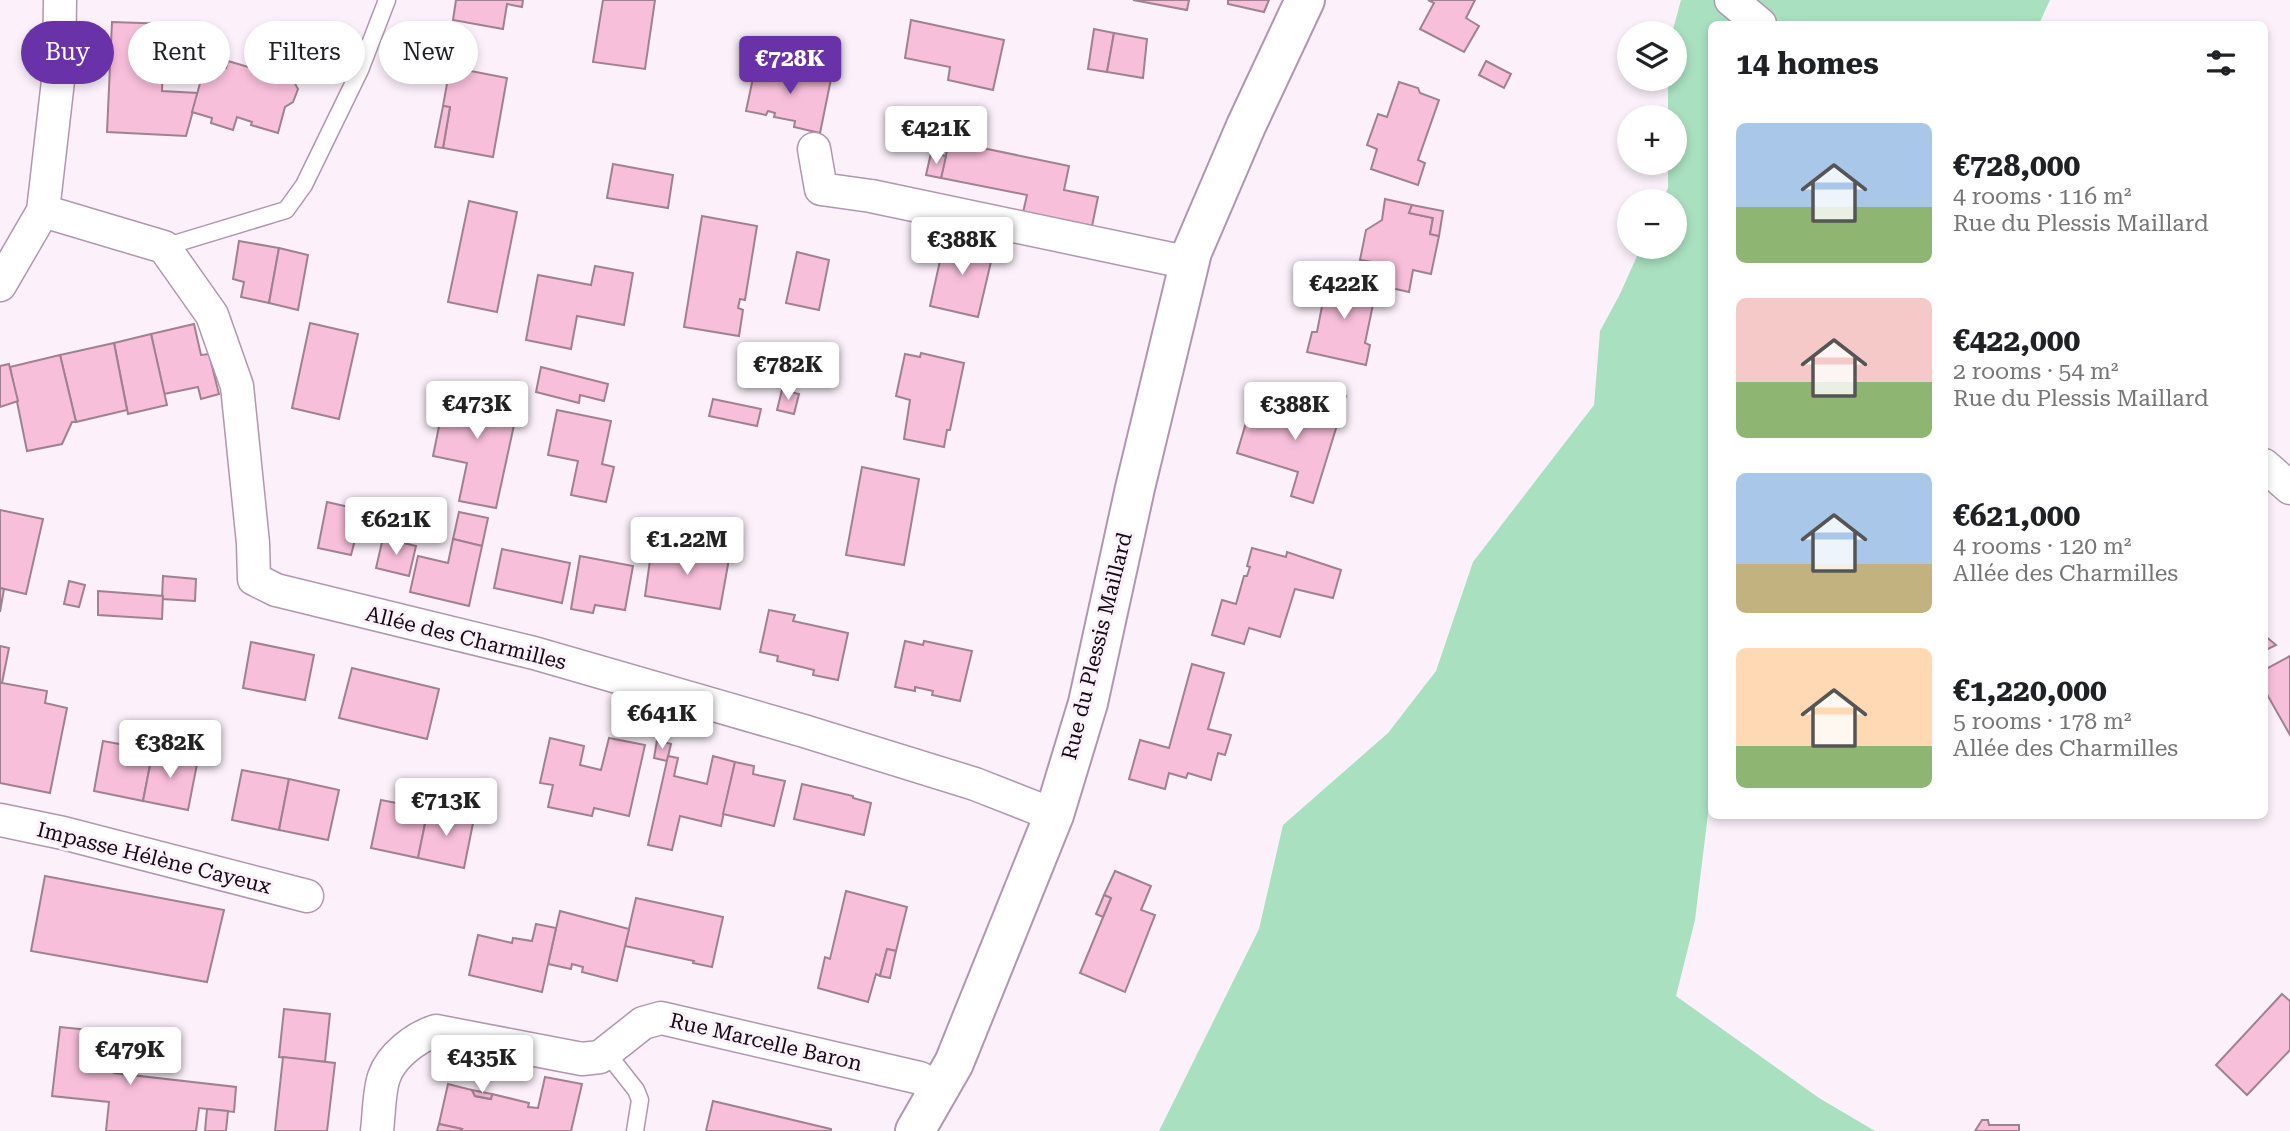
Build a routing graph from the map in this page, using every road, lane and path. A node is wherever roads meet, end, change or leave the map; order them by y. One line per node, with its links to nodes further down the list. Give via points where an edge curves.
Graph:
1 (60, 0): 7 (street, via 59,72)
2 (387, 0): 8 (lane, via 360,70 304,185 286,210)
3 (1305, 0): 9 (street, Rue du Plessis Maillard, via 1246,126)
4 (1731, 0): 5 (street)
5 (1756, 21)
6 (814, 149): 9 (street, via 821,189)
7 (43, 211): 8 (street); 10 (street)
8 (164, 247): 13 (street, Allée des Charmilles, via 212,315 237,386 254,579 276,590 534,653 804,731 975,784)
9 (1190, 263): 13 (street, Rue du Plessis Maillard, via 1088,702)
10 (0, 285)
11 (2268, 469): 12 (street)
12 (2290, 488)
13 (1054, 815): 17 (street, Rue du Plessis Maillard)
14 (0, 820): 15 (street, Impasse Hélène Cayeux)
15 (307, 896)
16 (606, 1052): 17 (street, Rue Marcelle Baron, via 643,1023 661,1018 920,1078); 18 (street, Rue Marcelle Baron, via 582,1059 436,1031 423,1035 408,1044 384,1076); 19 (lane, via 640,1100)
17 (939, 1090): 20 (street, Rue du Plessis Maillard)
18 (377, 1131)
19 (635, 1131)
20 (915, 1131)

